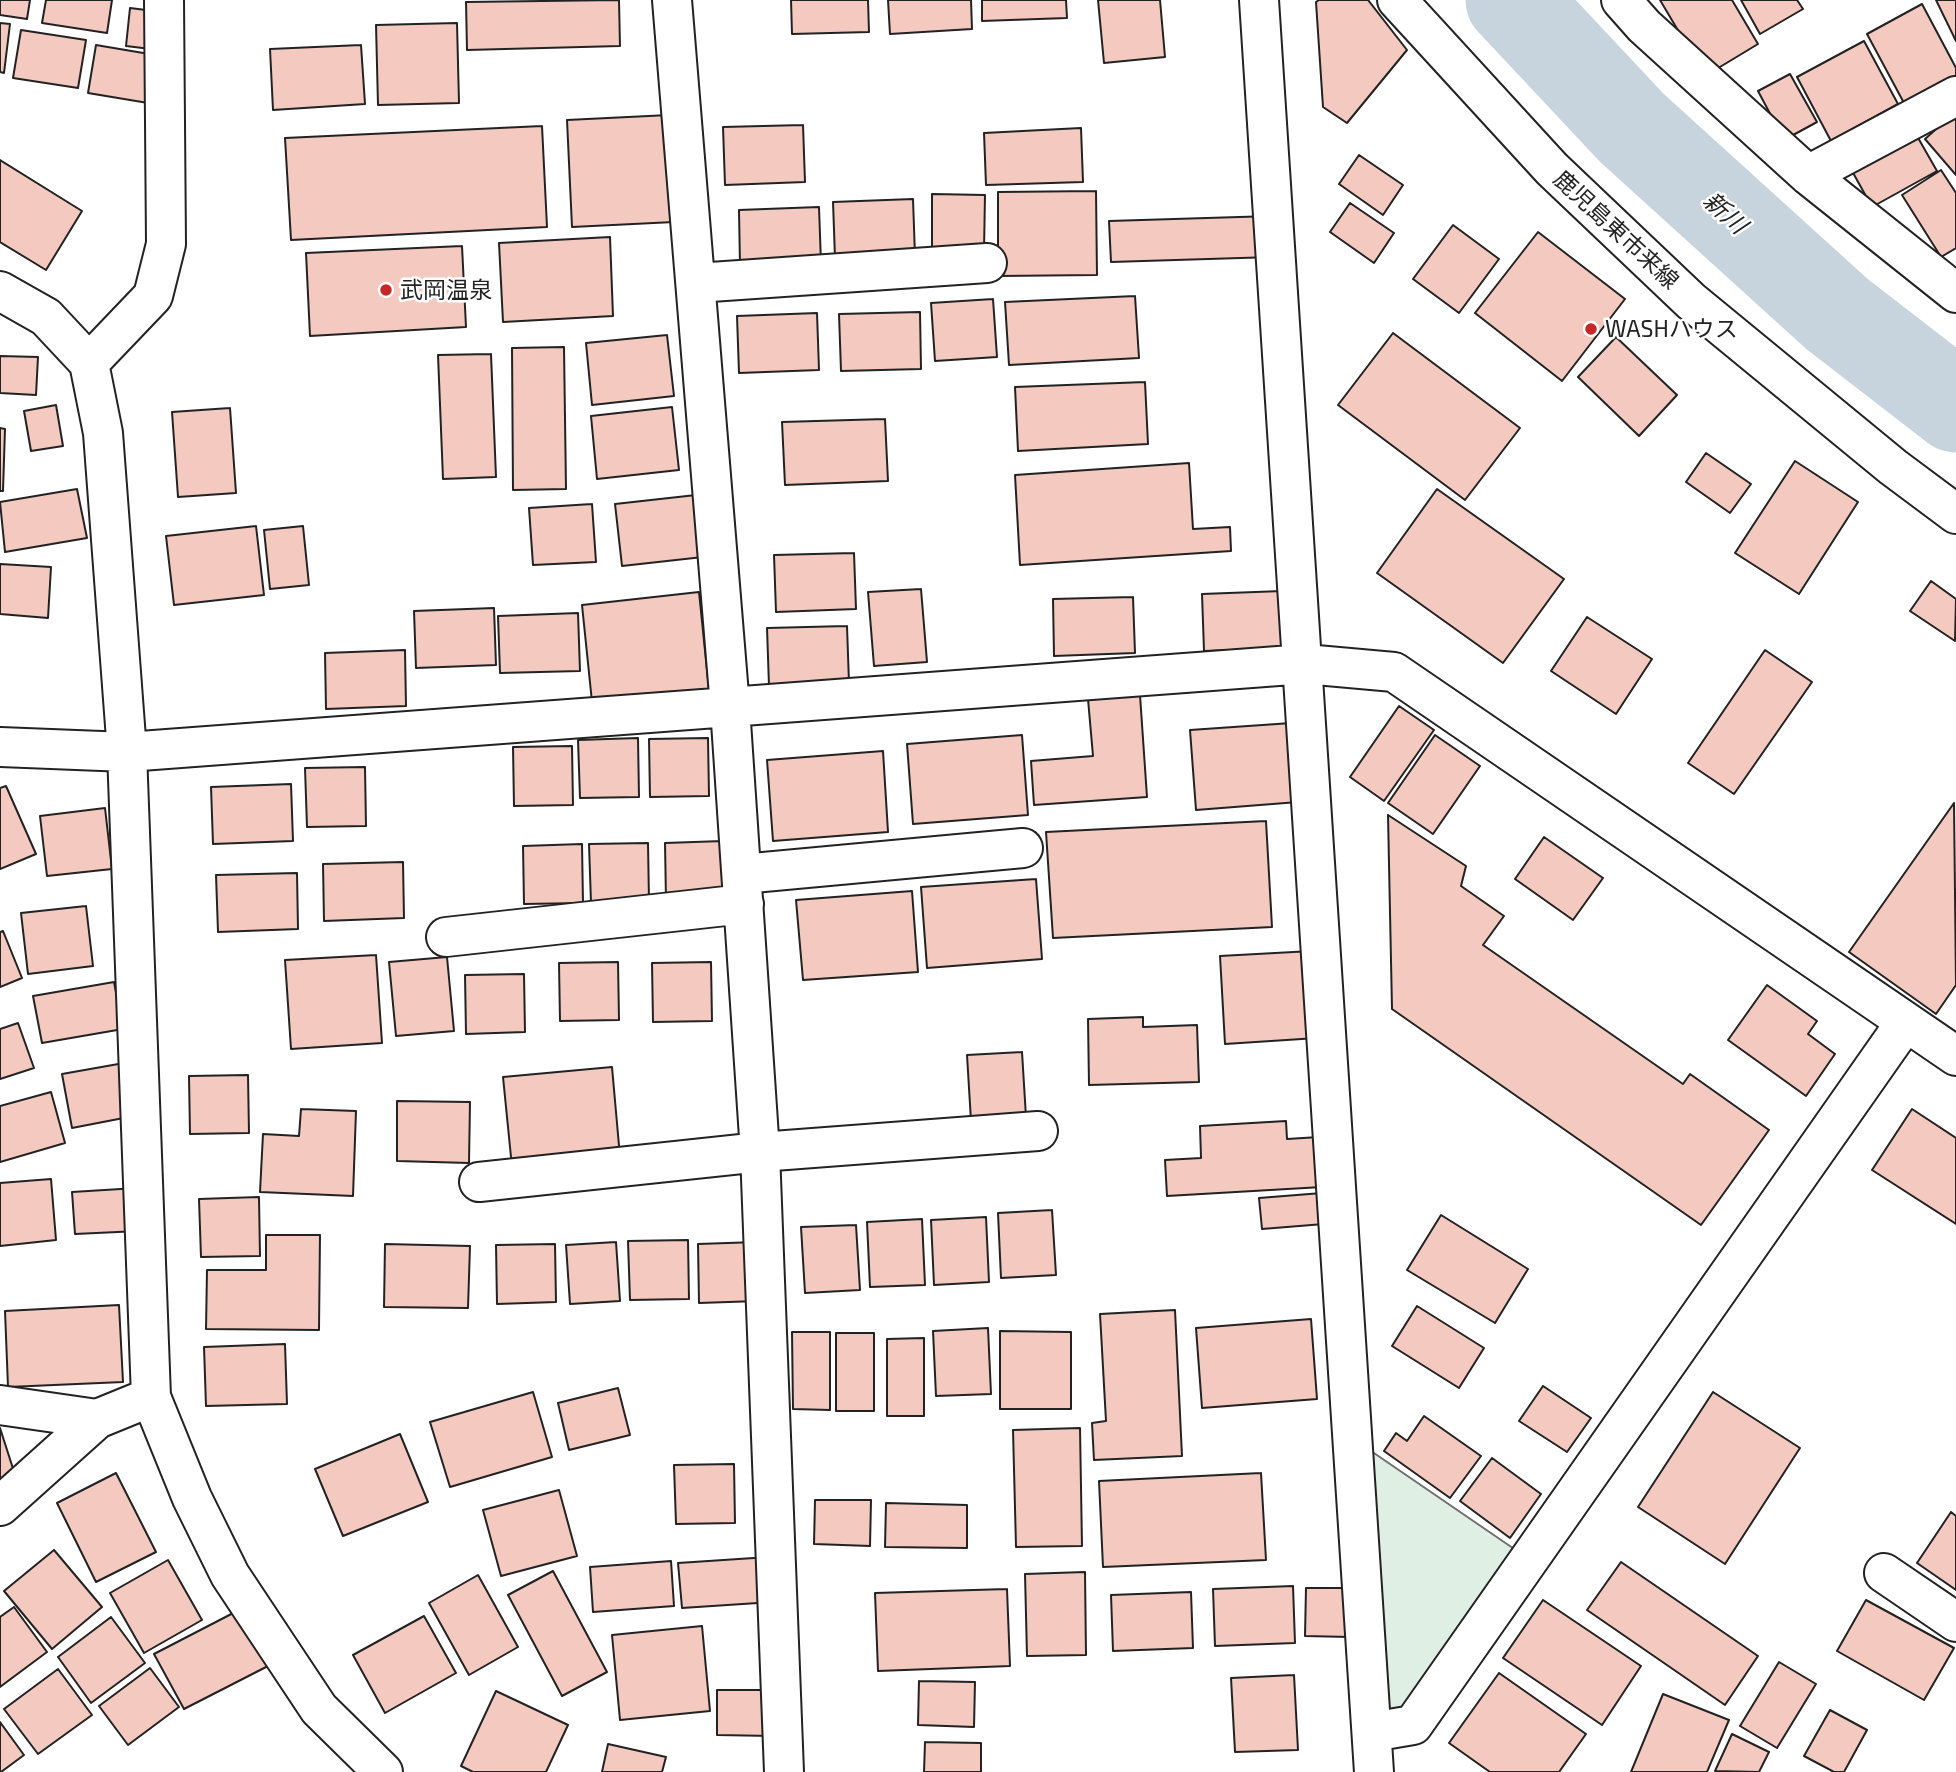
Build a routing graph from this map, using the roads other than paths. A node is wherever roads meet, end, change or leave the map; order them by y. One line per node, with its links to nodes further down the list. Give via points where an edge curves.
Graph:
1 (164, 0): 12 (street, via 166,244 153,296)
2 (672, 0): 9 (street)
3 (1259, 0): 14 (street)
4 (1397, 0): 13 (street, 鹿児島東市来線, via 1552,169 1691,301)
5 (1620, 0): 7 (street)
6 (1956, 96): 7 (street)
7 (1808, 175): 11 (street)
8 (987, 263): 9 (street)
9 (696, 283): 15 (street)
10 (0, 291): 12 (street, via 46,317)
11 (1956, 293)
12 (89, 363): 17 (street, via 103,433)
13 (1956, 514)
14 (1304, 664): 15 (street); 21 (street, via 1394,672); 32 (street)
15 (730, 707): 17 (street); 19 (street)
16 (0, 747): 17 (street)
17 (127, 752): 26 (street)
18 (1023, 848): 19 (street)
19 (743, 889): 20 (street); 24 (street)
20 (446, 937)
21 (1905, 1023): 22 (street); 32 (street, via 1413,1725)
22 (1956, 1056)
23 (1038, 1131): 24 (street)
24 (760, 1152): 25 (street); 34 (street)
25 (479, 1182)
26 (151, 1397): 28 (street); 33 (street, via 230,1575 319,1709)
27 (0, 1405): 28 (street)
28 (97, 1419): 29 (street)
29 (0, 1506)
30 (1884, 1573): 31 (street)
31 (1956, 1622)
32 (1372, 1732): 35 (street)
33 (383, 1772)
34 (784, 1772)
35 (1374, 1772)

